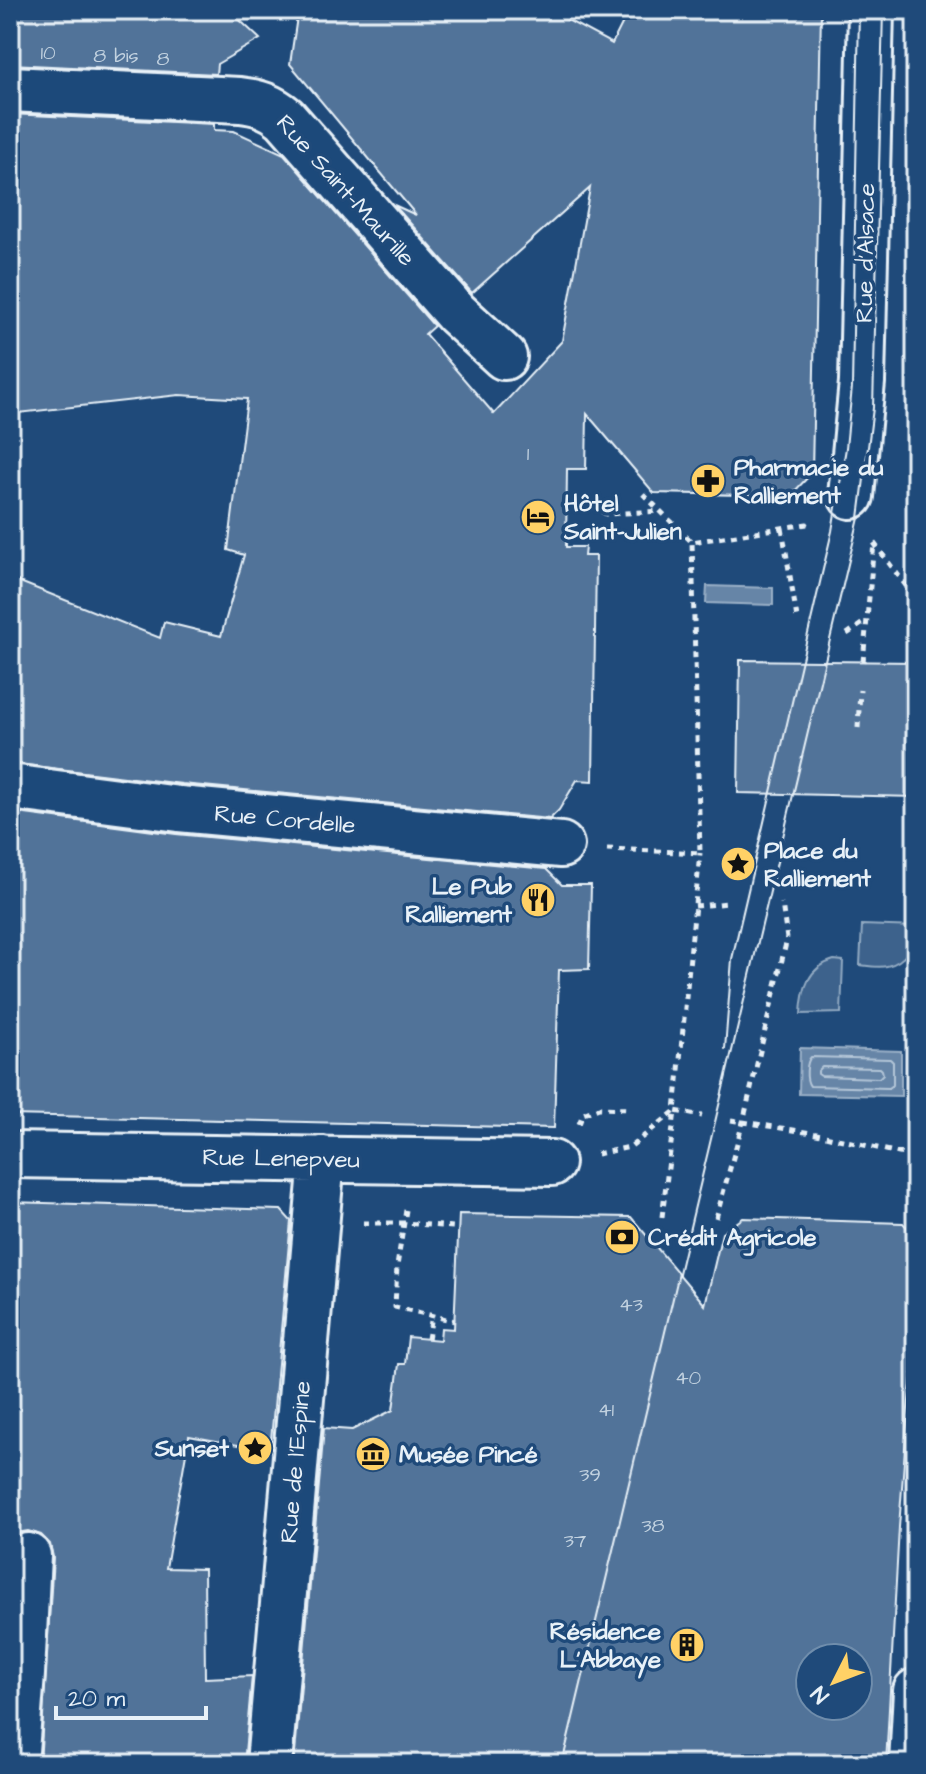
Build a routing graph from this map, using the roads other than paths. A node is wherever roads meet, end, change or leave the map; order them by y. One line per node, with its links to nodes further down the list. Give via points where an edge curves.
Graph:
1 (871, 10): 4 (street, Rue d'Alsace, via 862,382)
2 (10, 89): 3 (street, Rue Saint-Maurille, via 254,101 274,109 456,313)
3 (504, 357)
4 (851, 496)
5 (10, 787): 6 (street, Rue Cordelle, via 179,809)
6 (561, 845)
7 (10, 1155): 8 (street, Rue Lenepveu)
8 (322, 1159): 9 (street, Rue Lenepveu); 13 (street, Rue de l'Espine)
9 (560, 1161)
10 (28, 1556): 12 (street)
11 (916, 1691): 14 (street)
12 (15, 1764)
13 (269, 1764)
14 (912, 1764)

